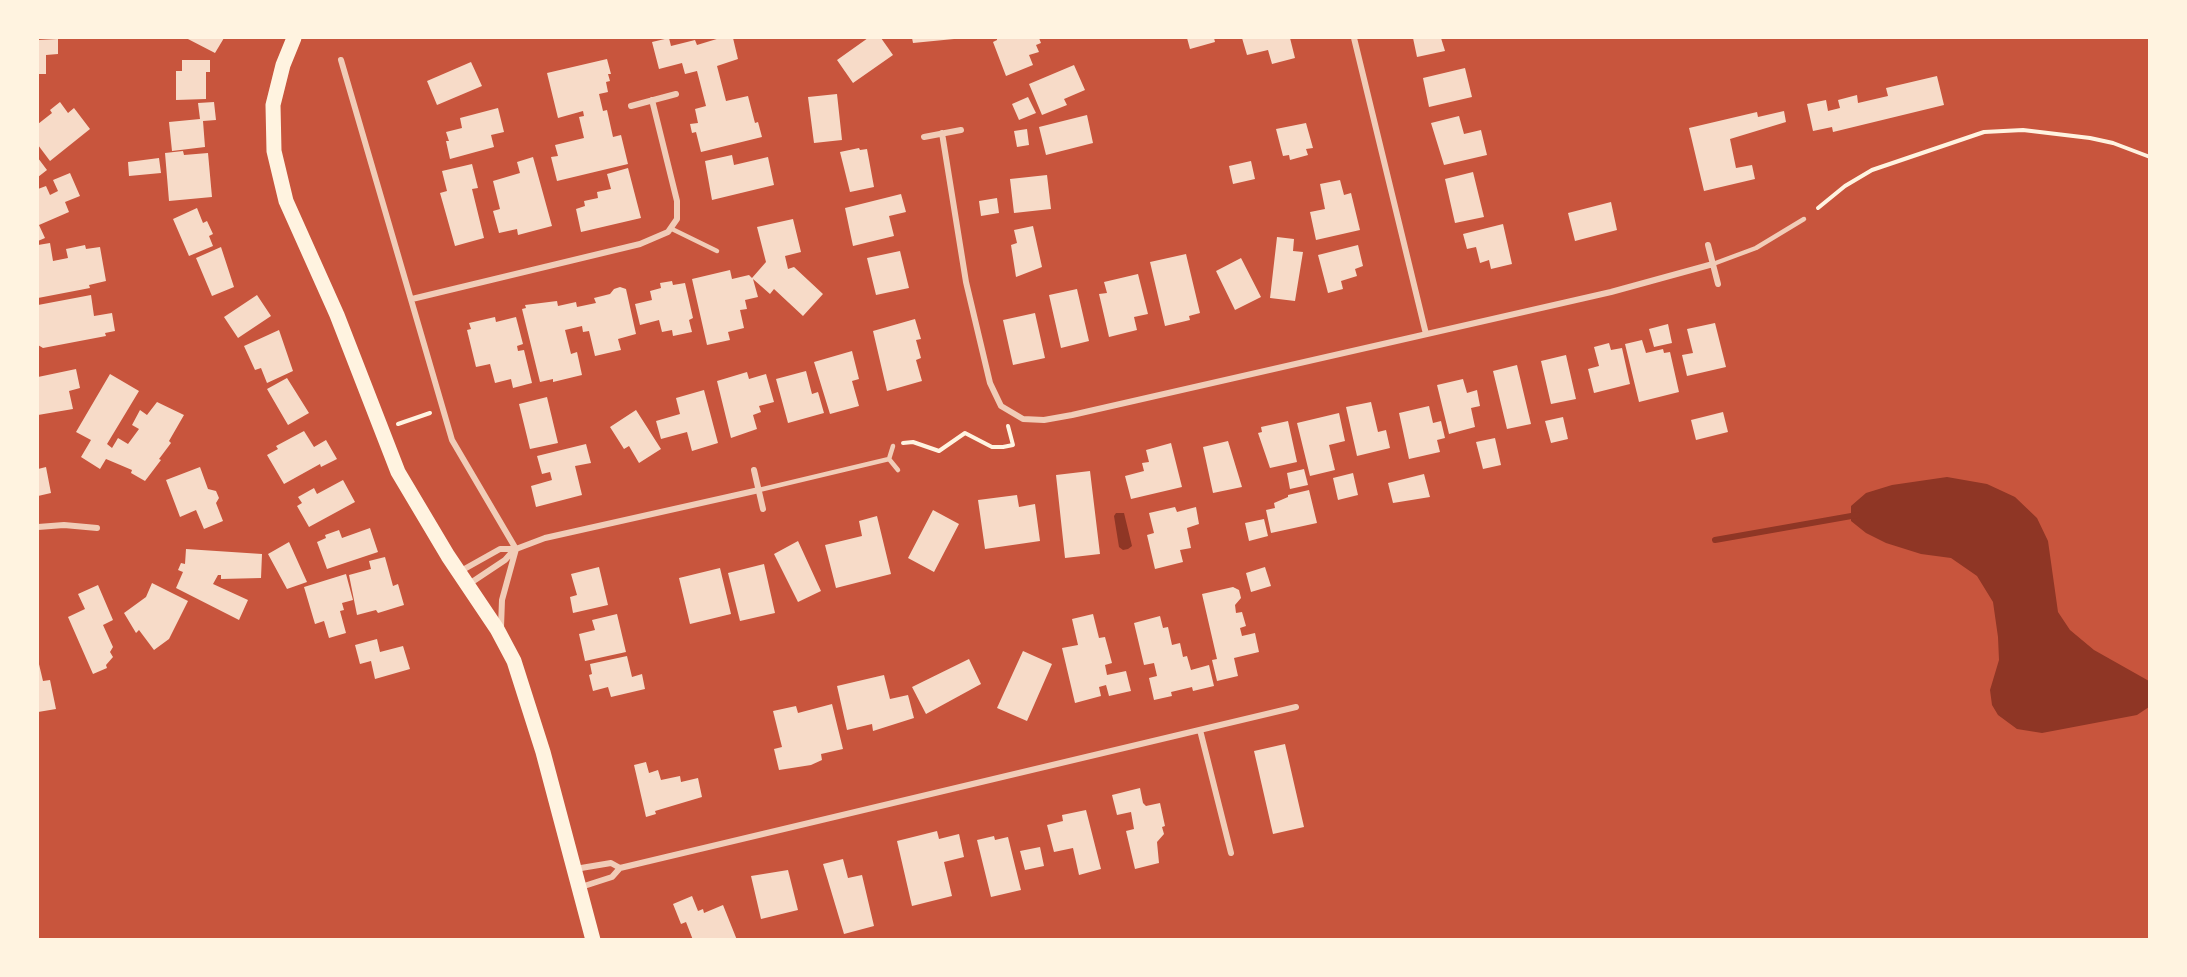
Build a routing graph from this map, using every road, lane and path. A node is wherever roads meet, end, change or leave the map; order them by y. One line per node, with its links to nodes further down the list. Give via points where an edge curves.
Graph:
1 (294, 38): 22 (main road, via 273,105 274,152 279,175 294,222 337,315)
2 (1354, 38): 19 (street)
3 (341, 60): 18 (street)
4 (676, 94): 5 (street)
5 (652, 100): 6 (street); 13 (street, via 677,201 677,219)
6 (631, 106)
7 (961, 130): 8 (street)
8 (942, 133): 9 (street); 19 (street, via 970,299 990,383 1001,406 1023,419 1052,419)
9 (924, 137)
10 (2150, 157): 11 (path, via 2090,138 2023,130 1984,132 1872,170)
11 (1818, 208)
12 (1804, 219): 16 (lane, via 1763,245)
13 (672, 229): 15 (lane); 18 (street, via 640,244)
14 (1708, 245): 16 (street)
15 (717, 251)
16 (1713, 264): 17 (street); 19 (street, via 1611,292)
17 (1718, 284)
18 (412, 298): 20 (street)
19 (1426, 334)
20 (442, 409): 22 (path); 32 (street, via 460,456)
21 (1009, 429): 23 (path, via 1013,445 998,448 965,433 939,451)
22 (380, 431): 33 (main road, via 398,472)
23 (910, 442)
24 (893, 446): 25 (lane)
25 (890, 459): 27 (lane); 28 (lane)
26 (754, 470): 28 (street)
27 (898, 470)
28 (759, 490): 29 (street); 32 (street, via 545,538)
29 (763, 509)
30 (38, 527): 31 (street)
31 (97, 528)
32 (516, 549): 33 (street, via 500,549); 34 (street); 35 (street, via 502,600)
33 (459, 572): 34 (main road)
34 (468, 585): 35 (main road)
35 (502, 636): 40 (main road, via 527,698)
36 (1296, 707): 37 (street)
37 (1200, 730): 38 (street); 39 (street)
38 (1231, 853)
39 (620, 868): 40 (street, via 611,863); 41 (street, via 612,877)
40 (574, 869): 41 (main road)
41 (579, 888): 42 (main road)
42 (593, 939)

